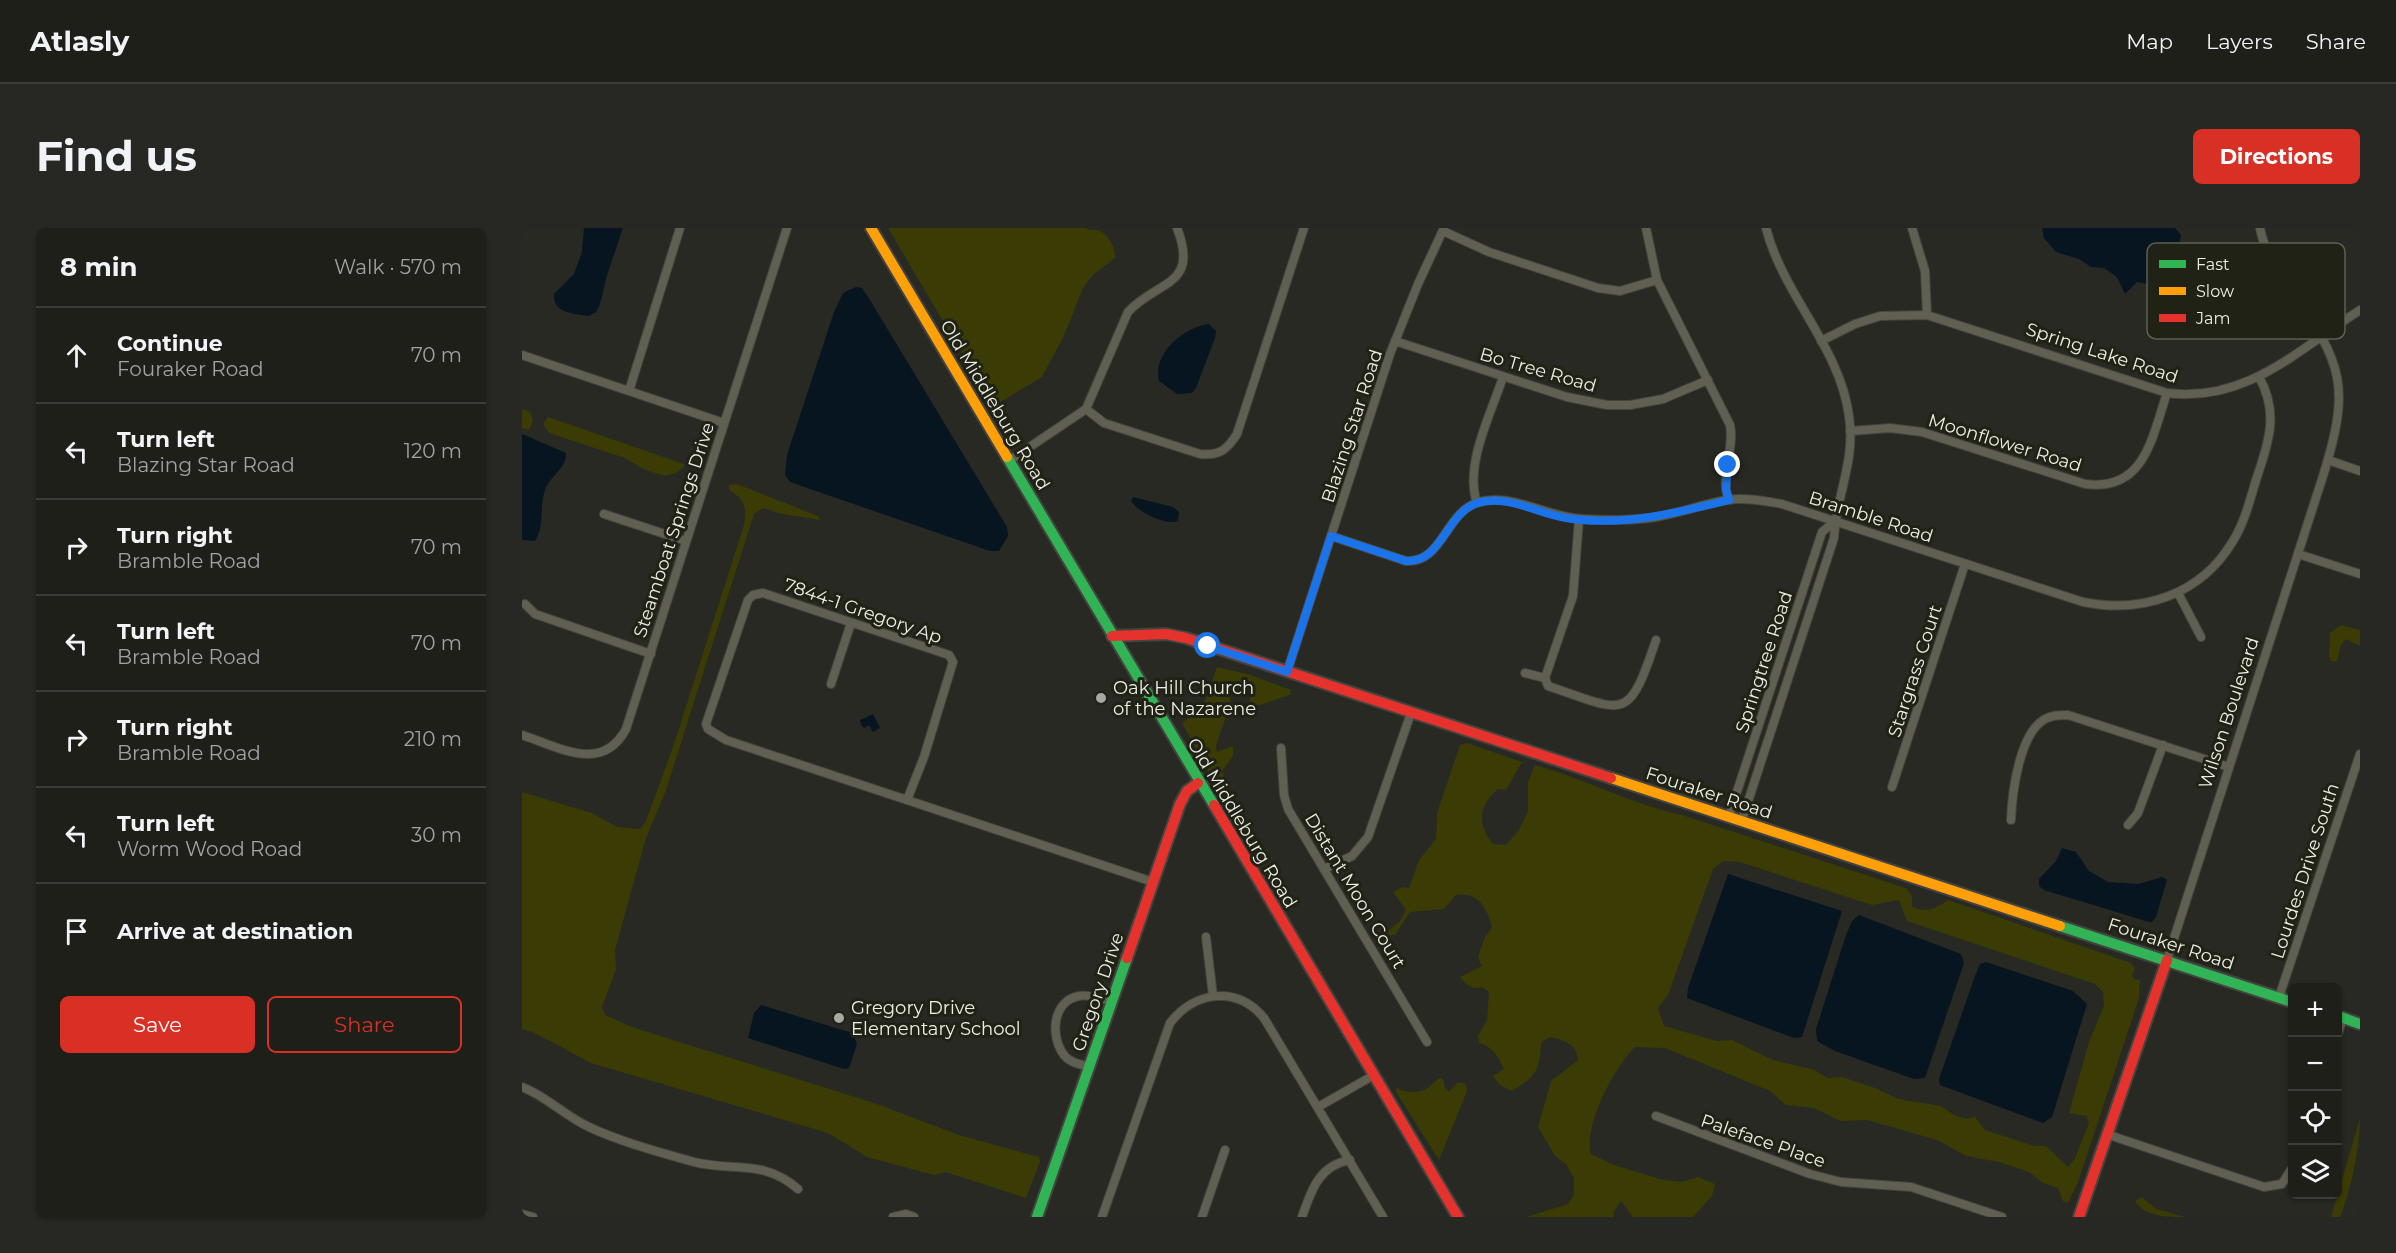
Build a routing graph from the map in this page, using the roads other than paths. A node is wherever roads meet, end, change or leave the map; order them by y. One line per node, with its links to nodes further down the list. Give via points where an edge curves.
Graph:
1 (680, 228): 24 (street)
2 (787, 228): 27 (street, Steamboat Springs Drive)
3 (871, 228): 30 (main road, Old Middleburg Road)
4 (1177, 228): 26 (street, via 1184,251 1181,271 1170,284 1139,300 1128,312)
5 (1304, 228): 26 (street, via 1237,434 1222,453 1200,454 1104,423)
6 (1646, 228): 12 (street)
7 (1766, 228): 19 (street, Springtree Road, via 1779,267)
8 (1912, 228): 14 (street, via 1925,271)
9 (2260, 228): 11 (street, Wilson Boulevard)
10 (1443, 230): 12 (street, via 1489,252 1598,288 1620,291); 18 (street, Blazing Star Road)
11 (2264, 243)
12 (1657, 280): 23 (street)
13 (2360, 310): 15 (street, Spring Lake Road)
14 (1928, 315): 19 (street, Spring Lake Road, via 1881,316); 25 (street, Spring Lake Road)
15 (2345, 320)
16 (2316, 339): 22 (street, Spring Lake Road)
17 (2324, 339): 29 (street, Wilson Boulevard, via 2335,365 2339,391 2339,418)
18 (1395, 341): 21 (street, Bo Tree Road); 37 (street, Blazing Star Road)
19 (1821, 341): 28 (street, Springtree Road, via 1844,393)
20 (522, 355): 24 (street)
21 (1503, 377): 23 (street, Bo Tree Road, via 1567,398 1607,405 1663,399); 33 (street, via 1474,466 1473,492)
22 (2259, 377): 25 (street, Spring Lake Road, via 2216,392); 42 (street, Bramble Road, via 2269,396 2270,435 2244,519 2208,572)
23 (1708, 380): 32 (street, via 1732,432 1726,477)
24 (629, 391): 27 (street)
25 (2167, 393): 28 (street, Moonflower Road, via 2140,465 2122,478 2099,485 2085,484 1922,432 1890,428)
26 (1086, 409): 30 (street)
27 (724, 423): 38 (street, Steamboat Springs Drive)
28 (1850, 431): 36 (street, Springtree Road, via 1849,467)
29 (2328, 460): 31 (street); 39 (street, Wilson Boulevard)
30 (1009, 461): 45 (main road, Old Middleburg Road)
31 (2360, 471)
32 (1729, 500): 35 (street, Bramble Road, via 1655,517); 36 (street, Bramble Road, via 1782,504)
33 (1477, 503): 35 (street, Bramble Road, via 1507,501); 37 (street, via 1458,515 1429,555 1414,562)
34 (603, 514): 38 (street)
35 (1579, 519): 51 (street, via 1573,596)
36 (1835, 521): 40 (street, Bramble Road); 62 (street, Springtree Road, via 1822,532); 63 (street, Springtree Road, via 1834,538)
37 (1331, 536): 49 (street, Blazing Star Road)
38 (686, 541): 48 (street, Steamboat Springs Drive)
39 (2298, 554): 41 (street); 58 (street, Wilson Boulevard)
40 (1965, 564): 42 (street, Bramble Road, via 2098,605 2143,604); 60 (street, Stargrass Court)
41 (2360, 574)
42 (2178, 593): 46 (street)
43 (525, 604): 48 (street, via 535,614)
44 (851, 623): 52 (street); 61 (street, 7844-1 Gregory Ap, via 949,656 953,662); 61 (street, 7844-1 Gregory Ap, via 763,593 753,595 706,724 714,735 726,740)
45 (1112, 636): 49 (main road, Fouraker Road, via 1176,636); 59 (main road, Old Middleburg Road)
46 (2201, 637)
47 (1656, 640): 51 (street, via 1642,682 1634,696 1622,705 1605,705 1548,686)
48 (651, 654): 54 (street, Steamboat Springs Drive, via 626,729 603,753 582,755)
49 (1287, 672): 53 (main road, Fouraker Road)
50 (1526, 673): 51 (street)
51 (1545, 678)
52 (831, 684)
53 (1411, 713): 62 (main road, Fouraker Road); 66 (street, via 1368,837 1352,856)
54 (522, 735)
55 (2163, 745): 58 (street); 64 (street, via 2068,715 2044,719 2033,730 2019,766); 65 (street, via 2138,813)
56 (1281, 748): 66 (street, Distant Moon Court, via 1286,803)
57 (2360, 754): 71 (street, Lourdes Drive South)
58 (2229, 767): 69 (street, Wilson Boulevard)
59 (1198, 783): 67 (main road, Gregory Drive, via 1187,791 1180,804); 78 (main road, Old Middleburg Road)
60 (1892, 787)
61 (907, 800): 67 (street, 7844-1 Gregory Ap)
62 (1729, 816): 63 (main road, Fouraker Road)
63 (1742, 820): 69 (main road, Fouraker Road)
64 (2011, 820)
65 (2128, 825)
66 (1324, 869): 76 (street, Distant Moon Court)
67 (1153, 882): 73 (main road, Gregory Drive)
68 (1206, 937): 70 (street)
69 (2167, 960): 71 (main road, Fouraker Road); 82 (main road, Wilson Boulevard)
70 (1213, 996): 80 (street, via 1238,999 1259,1012); 92 (street, via 1189,1004 1167,1029)
71 (2279, 997): 72 (main road, Fouraker Road)
72 (2288, 1000)
73 (1112, 1001): 77 (main road, Gregory Drive); 77 (street, via 1080,995 1060,1009 1054,1027 1063,1054 1071,1062)
74 (2342, 1018): 75 (main road)
75 (2360, 1024)
76 (1426, 1042)
77 (1089, 1067): 91 (main road, Gregory Drive)
78 (1374, 1076): 80 (street); 96 (main road, Old Middleburg Road)
79 (522, 1087): 86 (street, via 590,1128 716,1167 759,1169 782,1175)
80 (1318, 1107): 84 (street)
81 (1656, 1116): 97 (street, Paleface Place, via 1810,1174 1840,1182 1911,1187)
82 (2109, 1135): 85 (street, via 2264,1187 2282,1184); 98 (main road, Wilson Boulevard)
83 (1226, 1150): 93 (street)
84 (1350, 1160): 94 (street, via 1330,1167 1318,1178); 95 (street)
85 (2288, 1174)
86 (798, 1189)
87 (522, 1214): 88 (street)
88 (533, 1217)
89 (892, 1217): 90 (street)
90 (914, 1217)
91 (1037, 1217)
92 (1102, 1217)
93 (1202, 1217)
94 (1302, 1217)
95 (1383, 1217)
96 (1458, 1217)
97 (2002, 1217)
98 (2079, 1217)

